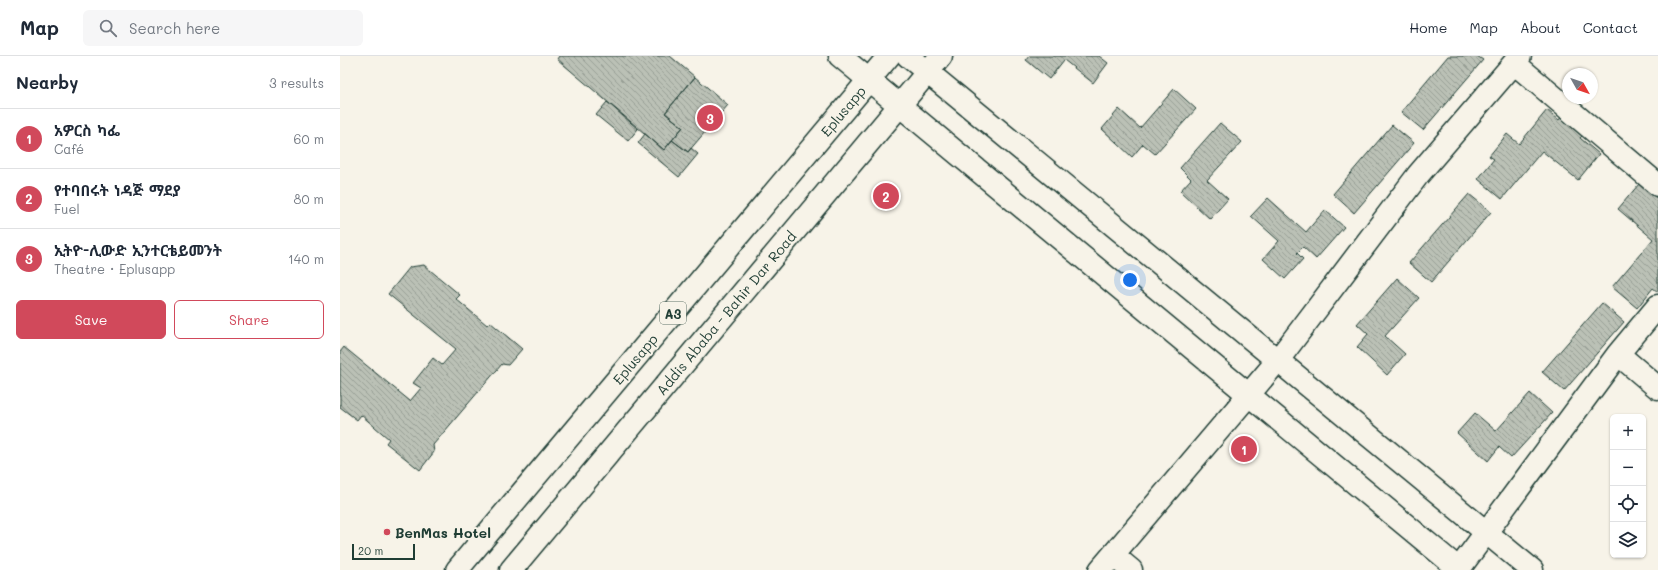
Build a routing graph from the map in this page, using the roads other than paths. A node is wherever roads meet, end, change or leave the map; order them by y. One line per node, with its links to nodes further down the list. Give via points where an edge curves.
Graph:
1 (840, 56): 6 (main road)
2 (889, 56): 6 (main road, Eplusapp / A3)
3 (908, 56): 5 (main road)
4 (1517, 59): 8 (main road); 11 (main road, via 1418,175)
5 (934, 64): 7 (main road, Addis Ababa - Bahir Dar Road); 11 (main road)
6 (869, 80): 7 (main road); 16 (main road, Eplusapp / A3)
7 (899, 104): 13 (main road); 17 (main road, Addis Ababa - Bahir Dar Road)
8 (1658, 186)
9 (1658, 306): 10 (main road)
10 (1618, 354): 12 (main road); 14 (main road)
11 (1278, 360): 13 (main road); 14 (main road)
12 (1658, 388)
13 (1249, 395): 15 (main road); 19 (main road)
14 (1487, 533): 19 (main road); 20 (main road)
15 (1106, 562): 18 (main road)
16 (458, 570)
17 (511, 570)
18 (1131, 570)
19 (1459, 570)
20 (1532, 570)

